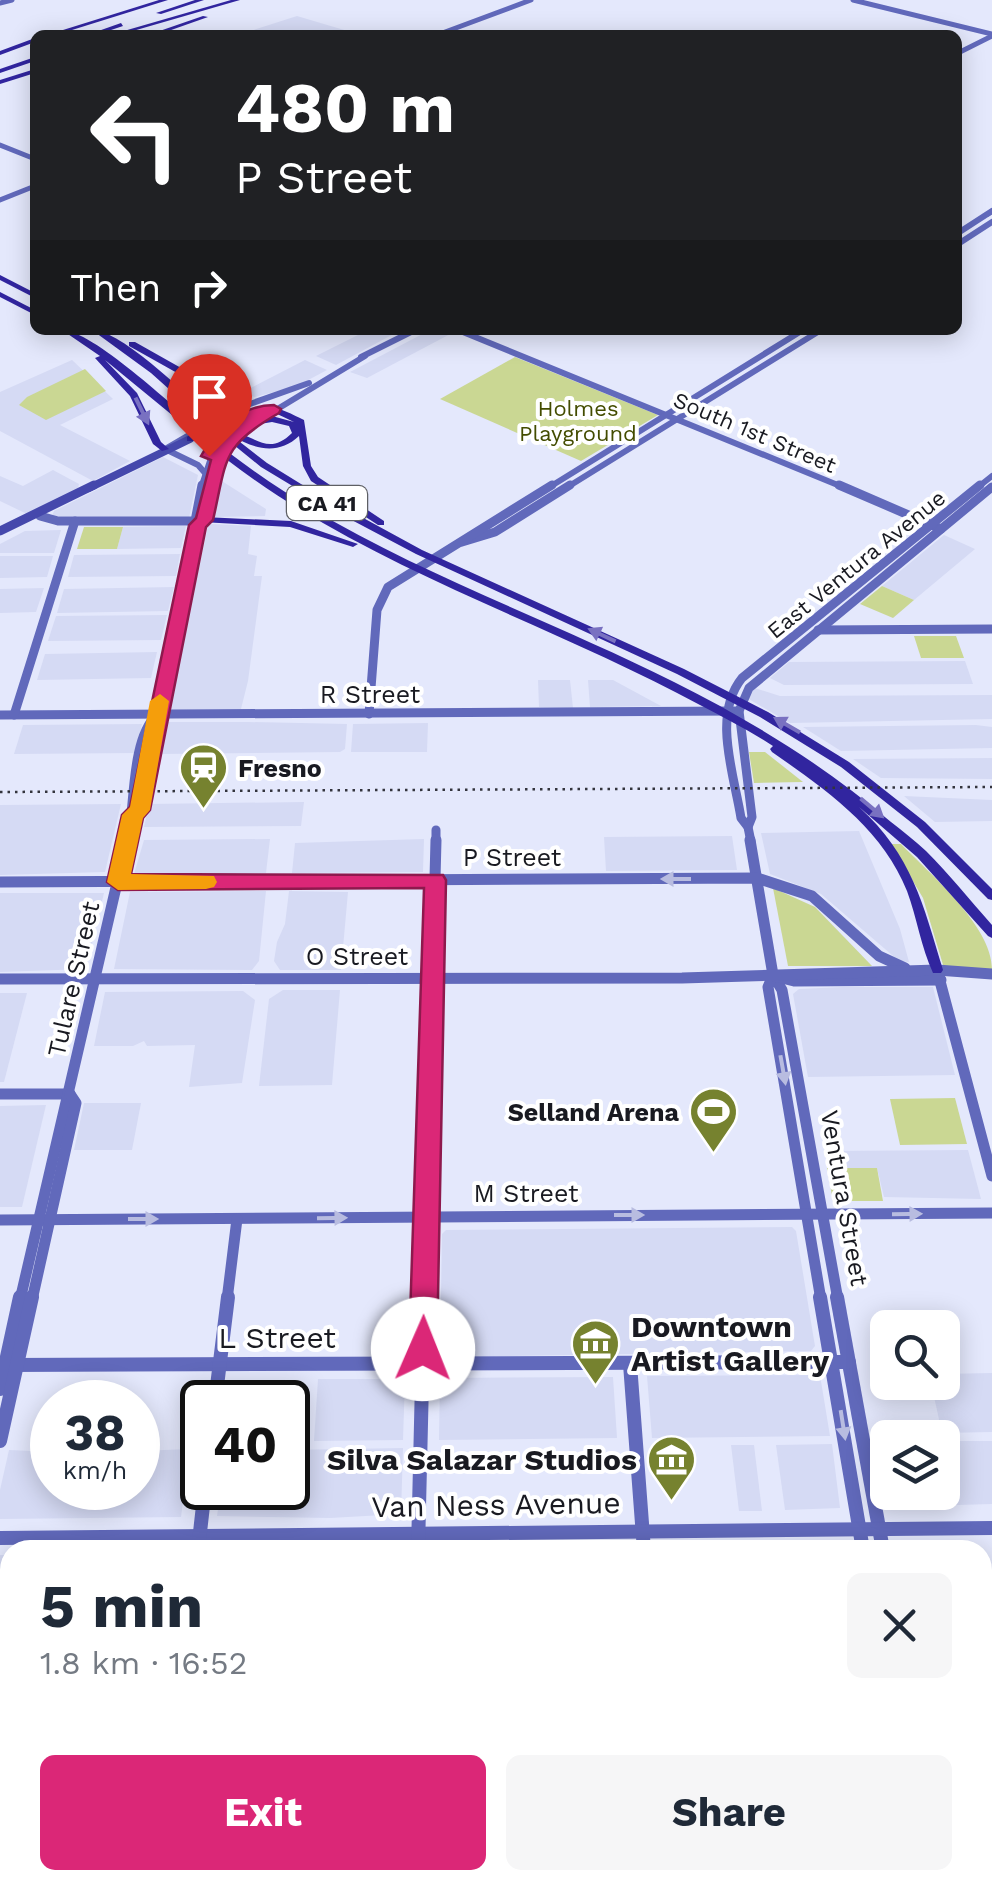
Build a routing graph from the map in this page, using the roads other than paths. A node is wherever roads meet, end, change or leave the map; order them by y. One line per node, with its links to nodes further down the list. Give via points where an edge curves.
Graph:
1 (12, 0): 11 (main road)
2 (166, 0): 16 (highway)
3 (175, 0): 12 (highway)
4 (195, 0): 12 (highway); 19 (highway)
5 (218, 0): 21 (highway)
6 (241, 0): 14 (highway); 24 (highway); 25 (highway)
7 (530, 0): 26 (main road)
8 (539, 0): 27 (main road)
9 (854, 0): 13 (main road)
10 (862, 0): 15 (main road)
11 (0, 4)
12 (152, 11): 17 (highway); 18 (highway); 20 (highway)
13 (916, 15): 15 (main road); 28 (main road)
14 (182, 16): 22 (highway); 23 (highway)
15 (950, 22): 28 (main road)
16 (67, 30)
17 (78, 30)
18 (86, 30)
19 (97, 30)
20 (103, 30)
21 (126, 30)
22 (130, 30)
23 (138, 30)
24 (155, 30)
25 (164, 30)
26 (450, 30)
27 (459, 30)
28 (992, 34): 29 (main road)
29 (962, 50)
30 (30, 56): 33 (highway)
31 (30, 56): 33 (highway)
32 (30, 56): 33 (highway)
33 (0, 66)
34 (0, 142): 35 (main road)
35 (30, 155)
36 (30, 190): 37 (main road)
37 (0, 202)
38 (992, 211): 40 (main road)
39 (992, 222): 41 (main road)
40 (962, 230)
41 (962, 241)
42 (0, 277): 43 (highway)
43 (30, 293)
44 (0, 294): 45 (highway)
45 (30, 311)
46 (69, 335): 70 (highway, one-way to 70, via 124,383)
47 (71, 335): 83 (highway, CA 41, via 121,366 268,488)
48 (103, 335): 59 (highway, CA 41)
49 (118, 335): 63 (highway)
50 (405, 335): 56 (main road)
51 (473, 335): 55 (main road, South 1st Street)
52 (483, 335): 55 (main road, South 1st Street)
53 (795, 335): 57 (main road)
54 (813, 335): 58 (main road)
55 (500, 344): 66 (main road, South 1st Street)
56 (338, 370): 60 (main road); 61 (main road)
57 (734, 373): 58 (main road); 66 (main road)
58 (746, 378): 68 (main road)
59 (168, 383): 67 (highway, via 250,443 280,445 297,433 283,420); 82 (highway, CA 41, via 286,479)
60 (309, 383): 62 (main road); 63 (main road)
61 (304, 393): 62 (main road); 64 (main road)
62 (284, 398): 65 (main road); 67 (main road)
63 (242, 406): 67 (highway)
64 (274, 409): 65 (highway); 67 (main road); 82 (highway, via 304,426 307,466 321,486)
65 (262, 410): 67 (main road)
66 (670, 414): 68 (main road, South 1st Street); 81 (main road)
67 (239, 419): 69 (highway); 71 (main road, Tulare Street, via 218,440); 78 (main road, Tulare Street, via 223,446)
68 (682, 419): 79 (main road, South 1st Street); 81 (main road, via 495,532)
69 (183, 441): 70 (main road)
70 (166, 449): 71 (main road); 73 (main road)
71 (206, 469): 78 (main road, Tulare Street)
72 (992, 476): 79 (main road, East Ventura Avenue)
73 (92, 486): 75 (main road); 76 (main road)
74 (992, 488): 79 (main road, East Ventura Avenue)
75 (69, 496): 76 (main road); 80 (main road)
76 (40, 516): 77 (main road); 80 (main road)
77 (75, 521): 78 (main road); 92 (main road)
78 (199, 522): 83 (highway, via 262,520 313,529); 93 (main road, Tulare Street)
79 (937, 527): 85 (main road, East Ventura Avenue); 86 (main road, East Ventura Avenue)
80 (0, 534)
81 (455, 545): 90 (main road, via 385,590 378,605)
82 (460, 569): 96 (highway, CA 41, one-way to 82, via 792,727)
83 (471, 590): 87 (highway, CA 41)
84 (992, 629): 86 (main road)
85 (802, 630): 86 (main road); 88 (main road, East Ventura Avenue, via 742,678)
86 (816, 630): 89 (main road, East Ventura Avenue, via 756,679)
87 (681, 690): 103 (highway, CA 41, one-way to 103, via 808,760 869,805); 109 (highway, via 803,768 886,844 911,887)
88 (725, 711): 89 (main road, R Street); 90 (main road, R Street); 94 (main road, Ventura Street)
89 (739, 711): 94 (main road, Ventura Street)
90 (369, 714): 93 (main road, R Street)
91 (0, 715): 92 (main road, R Street)
92 (14, 715): 93 (main road, R Street)
93 (156, 715): 100 (main road, Tulare Street, via 140,810 133,815)
94 (748, 826): 97 (main road, Ventura Street)
95 (436, 830): 98 (main road)
96 (956, 852): 101 (highway); 102 (highway, CA 41)
97 (756, 878): 98 (main road, P Street, one-way to 98); 104 (main road, P Street, via 822,902); 110 (main road, Ventura Street)
98 (435, 880): 100 (main road, P Street); 111 (main road)
99 (0, 882): 100 (main road, P Street)
100 (118, 882): 113 (main road, Tulare Street)
101 (992, 884)
102 (992, 896)
103 (992, 933)
104 (879, 956): 105 (main road, P Street); 106 (main road)
105 (912, 970): 106 (main road, O Street); 109 (main road, O Street)
106 (880, 971): 110 (main road, O Street)
107 (960, 974): 108 (main road, O Street); 109 (main road, O Street); 114 (main road)
108 (992, 974)
109 (938, 975): 110 (main road, O Street, via 794,982); 114 (main road)
110 (774, 976): 111 (main road, O Street); 119 (main road, Ventura Street, one-way to 119, via 768,987); 120 (main road, Ventura Street, via 782,990)
111 (435, 979): 113 (main road, O Street); 121 (main road)
112 (0, 980): 113 (main road, O Street)
113 (97, 981): 116 (main road, Tulare Street)
114 (946, 1001): 117 (main road)
115 (0, 1094): 116 (main road)
116 (70, 1094): 124 (main road, Tulare Street, via 76,1102)
117 (992, 1176)
118 (992, 1213): 120 (main road, M Street, one-way to 118)
119 (806, 1215): 120 (main road, M Street); 121 (main road, M Street, one-way to 119); 126 (main road, Ventura Street)
120 (822, 1215): 127 (main road, Ventura Street)
121 (427, 1216): 122 (main road, M Street, one-way to 121); 125 (main road)
122 (237, 1219): 124 (main road, M Street, one-way to 122); 128 (main road)
123 (0, 1220): 124 (main road, M Street)
124 (44, 1220): 130 (main road, Tulare Street)
125 (423, 1362): 128 (main road, L Street); 129 (main road, L Street); 139 (main road)
126 (834, 1362): 127 (main road, L Street); 129 (main road, L Street); 137 (main road, Ventura Street, one-way to 137)
127 (850, 1362): 135 (main road, Ventura Street)
128 (220, 1363): 130 (main road, L Street); 131 (main road)
129 (630, 1364): 138 (main road)
130 (12, 1365): 132 (main road, Tulare Street); 133 (main road, Tulare Street)
131 (218, 1380)
132 (0, 1389)
133 (0, 1441)
134 (203, 1510): 142 (main road)
135 (878, 1528): 136 (main road, Van Ness Avenue); 137 (main road, Van Ness Avenue); 147 (main road, Ventura Street)
136 (992, 1528)
137 (859, 1529): 138 (main road, Van Ness Avenue); 146 (main road, Ventura Street)
138 (643, 1530): 139 (main road, Van Ness Avenue); 145 (main road)
139 (419, 1534): 143 (main road, Van Ness Avenue); 144 (main road)
140 (0, 1538): 141 (main road, Van Ness Avenue)
141 (80, 1540)
142 (199, 1540)
143 (272, 1540)
144 (419, 1540)
145 (644, 1540)
146 (861, 1540)
147 (880, 1540)

